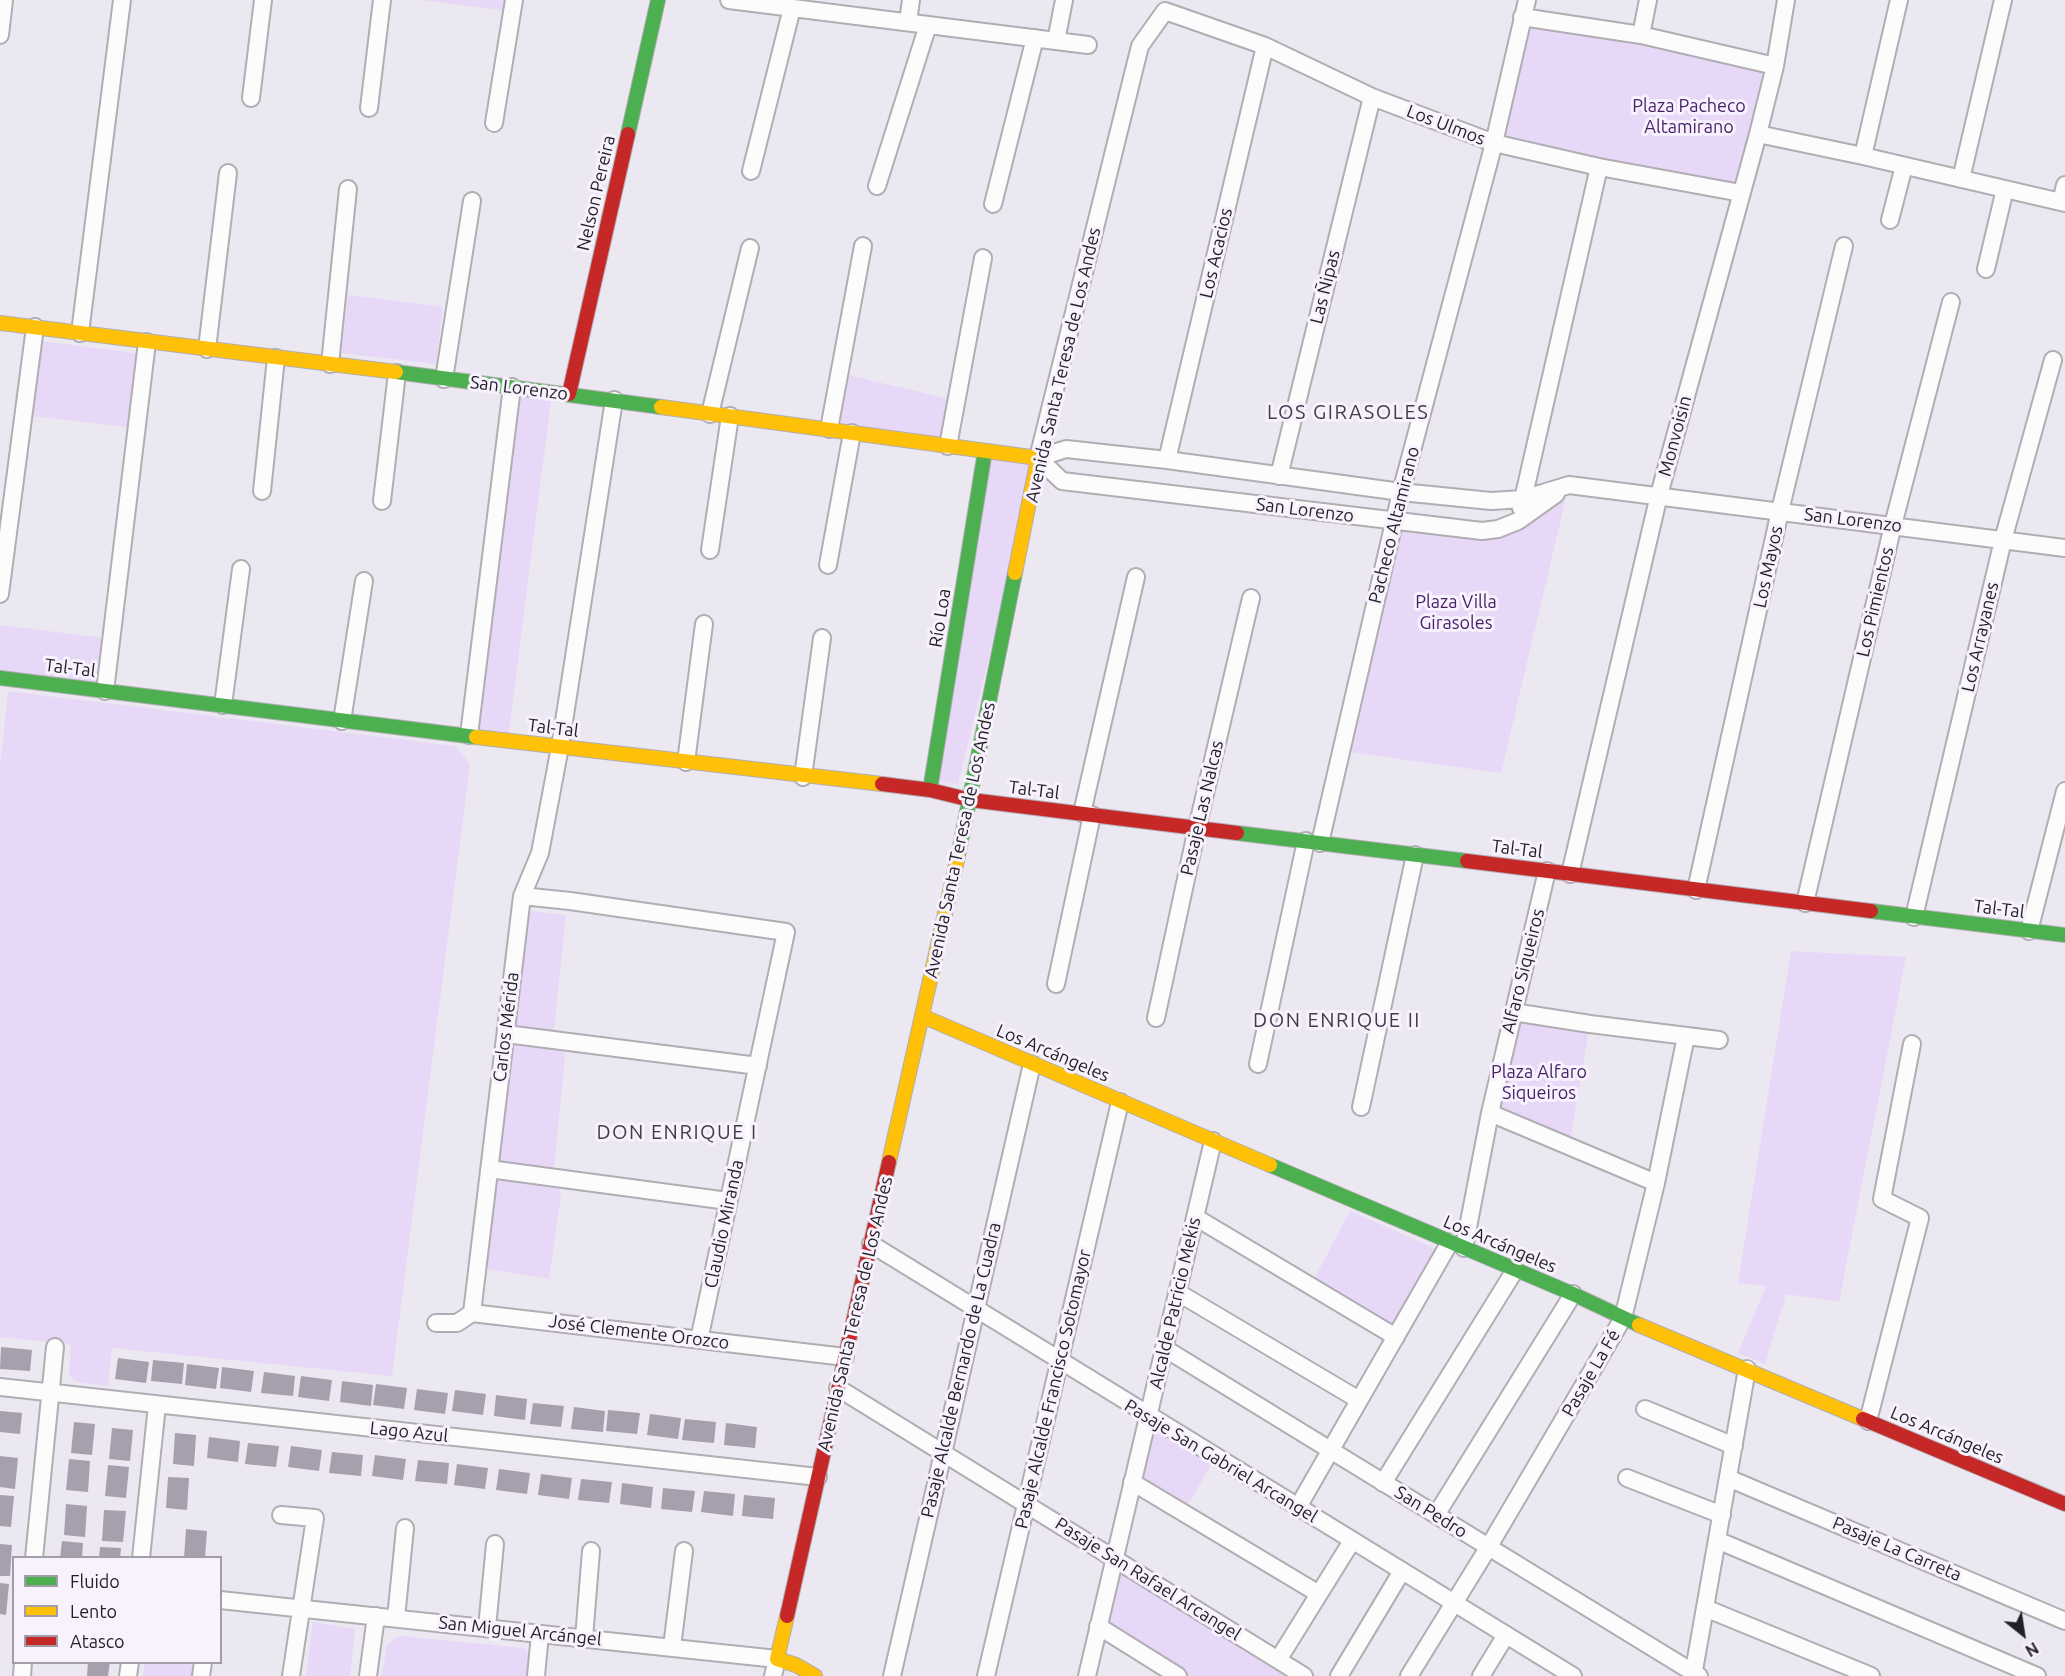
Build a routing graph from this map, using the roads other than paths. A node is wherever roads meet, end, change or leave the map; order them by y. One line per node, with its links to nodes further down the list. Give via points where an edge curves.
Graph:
1 (4, 0): 19 (street)
2 (122, 0): 54 (street)
3 (263, 0): 27 (street)
4 (382, 0): 28 (street)
5 (514, 0): 29 (street)
6 (658, 0): 63 (street, Nelson Pereira)
7 (729, 0): 15 (street)
8 (911, 0): 17 (street)
9 (1064, 0): 22 (street)
10 (1648, 0): 20 (street)
11 (1786, 0): 25 (street, Monvoisin)
12 (1899, 0): 32 (street)
13 (2003, 0): 37 (street)
14 (1524, 5): 20 (street); 31 (street, Pacheco Altamirano)
15 (792, 8): 17 (street); 35 (street)
16 (1164, 11): 24 (street, Los Ulmos); 71 (street, Avenida Santa Teresa de Los Andes, via 1140,46)
17 (908, 22): 18 (street)
18 (928, 25): 21 (street); 38 (street)
19 (0, 35)
20 (1641, 36): 25 (street)
21 (1035, 38): 22 (street); 44 (street)
22 (1056, 41): 23 (street)
23 (1088, 45)
24 (1265, 46): 26 (street, Los Ulmos); 72 (street, Los Acacios)
25 (1775, 66): 30 (street, Monvoisin)
26 (1372, 97): 31 (street, Los Ulmos); 73 (street, Las Ñipas)
27 (251, 98)
28 (369, 108)
29 (494, 123)
30 (1758, 134): 32 (street); 41 (street, Monvoisin)
31 (1494, 143): 34 (street, Los Ulmos); 76 (street, Pacheco Altamirano)
32 (1863, 156): 33 (street)
33 (1904, 166): 37 (street); 45 (street)
34 (1599, 167): 41 (street, Los Ulmos); 78 (street)
35 (752, 171)
36 (228, 173): 56 (street)
37 (1961, 179): 40 (street)
38 (877, 186)
39 (348, 189): 59 (street)
40 (2005, 189): 42 (street); 50 (street)
41 (1741, 193): 77 (street, Monvoisin)
42 (2064, 197)
43 (472, 201): 61 (street)
44 (993, 204)
45 (1890, 220)
46 (863, 246): 67 (street)
47 (1844, 246): 80 (street, Los Mayos)
48 (750, 248): 65 (street)
49 (984, 258): 69 (street)
50 (1986, 269)
51 (1951, 302): 83 (street, Los Pimientos)
52 (0, 323): 53 (street, San Lorenzo)
53 (35, 327): 54 (street, San Lorenzo); 91 (street)
54 (80, 333): 55 (street, San Lorenzo)
55 (147, 342): 56 (street, San Lorenzo); 96 (street)
56 (207, 349): 57 (street, San Lorenzo)
57 (276, 358): 59 (street, San Lorenzo); 75 (street)
58 (2053, 360): 84 (street, Los Arrayanes)
59 (330, 364): 60 (street, San Lorenzo)
60 (397, 373): 61 (street, San Lorenzo); 79 (street)
61 (444, 379): 62 (street, San Lorenzo)
62 (512, 387): 63 (street, San Lorenzo); 99 (street)
63 (569, 394): 64 (street, San Lorenzo)
64 (614, 400): 65 (street, San Lorenzo); 100 (street, Carlos Mérida)
65 (710, 414): 66 (street, San Lorenzo)
66 (730, 416): 67 (street, San Lorenzo); 86 (street)
67 (829, 429): 68 (street, San Lorenzo)
68 (852, 433): 69 (street, San Lorenzo); 87 (street)
69 (948, 446): 70 (street, San Lorenzo)
70 (985, 451): 71 (street, San Lorenzo); 103 (street, Río Loa)
71 (1038, 458): 72 (street, San Lorenzo, via 1066,449); 81 (street, San Lorenzo, via 1062,481); 105 (street, Avenida Santa Teresa de Los Andes)
72 (1167, 460): 73 (street, San Lorenzo)
73 (1279, 476): 76 (street, San Lorenzo)
74 (1569, 485): 77 (street, San Lorenzo); 78 (street, San Lorenzo); 82 (street, San Lorenzo)
75 (262, 491)
76 (1401, 492): 78 (street, San Lorenzo, via 1491,501); 81 (street, Pacheco Altamirano)
77 (1659, 495): 80 (street, San Lorenzo); 111 (street, Monvoisin)
78 (1523, 499): 82 (street)
79 (382, 501)
80 (1780, 511): 83 (street, San Lorenzo); 112 (street, Los Mayos)
81 (1394, 521): 82 (street, San Lorenzo, via 1482,531); 108 (street, Pacheco Altamirano)
82 (1518, 521)
83 (1893, 525): 84 (street, San Lorenzo); 114 (street, Los Pimientos)
84 (2003, 540): 85 (street, San Lorenzo); 115 (street, Los Arrayanes)
85 (2065, 548)
86 (710, 550)
87 (828, 565)
88 (241, 569): 97 (street)
89 (1136, 577): 106 (street)
90 (364, 581): 98 (street)
91 (0, 594)
92 (1251, 598): 107 (street, Pasaje Las Nalcas)
93 (704, 624): 101 (street)
94 (822, 638): 102 (street)
95 (0, 678): 96 (street, Tal-Tal)
96 (105, 691): 97 (street, Tal-Tal)
97 (224, 705): 98 (street, Tal-Tal)
98 (342, 721): 99 (street, Tal-Tal)
99 (469, 735): 100 (street, Tal-Tal)
100 (560, 747): 101 (street, Tal-Tal); 113 (street, Carlos Mérida, via 540,853)
101 (686, 762): 102 (street, Tal-Tal)
102 (803, 777): 103 (street, Tal-Tal)
103 (930, 790): 105 (street, Tal-Tal)
104 (2065, 791): 116 (street)
105 (971, 800): 106 (street, Tal-Tal); 120 (street, Avenida Santa Teresa de Los Andes)
106 (1087, 814): 107 (street, Tal-Tal); 118 (street)
107 (1197, 828): 108 (street, Tal-Tal); 121 (street, Pasaje Las Nalcas)
108 (1313, 842): 109 (street, Tal-Tal); 127 (street, Pacheco Altamirano)
109 (1415, 855): 110 (street, Tal-Tal); 130 (street)
110 (1547, 871): 111 (street, Tal-Tal); 119 (street, Alfaro Siqueiros)
111 (1570, 874): 112 (street, Tal-Tal)
112 (1696, 890): 114 (street, Tal-Tal)
113 (522, 896): 122 (street, Carlos Mérida); 128 (street, Claudio Miranda, via 786,932)
114 (1805, 903): 115 (street, Tal-Tal)
115 (1914, 917): 116 (street, Tal-Tal)
116 (2029, 931): 117 (street, Tal-Tal)
117 (2065, 935)
118 (1056, 984)
119 (1513, 1012): 123 (street); 131 (street, Alfaro Siqueiros)
120 (922, 1016): 126 (street, Los Arcángeles); 137 (street, Avenida Santa Teresa de Los Andes)
121 (1156, 1018)
122 (506, 1034): 128 (street); 133 (street, Carlos Mérida)
123 (1686, 1036): 124 (street); 134 (street, Pasaje La Fé)
124 (1719, 1040)
125 (1912, 1044): 160 (street, via 1882,1199 1920,1218)
126 (1032, 1064): 129 (street, Los Arcángeles); 142 (street, Pasaje Alcalde Bernardo de La Cuadra)
127 (1258, 1064)
128 (758, 1066): 135 (street, Claudio Miranda)
129 (1120, 1102): 132 (street, Los Arcángeles); 151 (street, Pasaje Alcalde Francisco Sotomayor)
130 (1361, 1107)
131 (1490, 1113): 134 (street); 138 (street, Alfaro Siqueiros)
132 (1213, 1141): 136 (street, Alcalde Patricio Mekis); 138 (street, Los Arcángeles)
133 (489, 1170): 135 (street); 143 (street, Carlos Mérida)
134 (1656, 1183): 144 (street, Pasaje La Fé)
135 (728, 1201): 147 (street, Claudio Miranda)
136 (1195, 1217): 140 (street, Alcalde Patricio Mekis); 146 (street)
137 (871, 1244): 142 (street, Pasaje San Gabriel Arcangel); 150 (street, Avenida Santa Teresa de Los Andes)
138 (1457, 1245): 139 (street, Los Arcángeles); 146 (street, Alfaro Siqueiros)
139 (1515, 1270): 141 (street, Los Arcángeles); 168 (street)
140 (1177, 1292): 149 (street, Alcalde Patricio Mekis); 156 (street)
141 (1573, 1294): 144 (street, Los Arcángeles); 173 (street)
142 (976, 1310): 151 (street, Pasaje San Gabriel Arcangel); 163 (street, Pasaje Alcalde Bernardo de La Cuadra)
143 (472, 1312): 145 (street, José Clemente Orozco, via 457,1323); 147 (street, José Clemente Orozco)
144 (1623, 1318): 152 (street, Los Arcángeles); 179 (street, Pasaje La Fé)
145 (436, 1323)
146 (1396, 1337): 156 (street, Alfaro Siqueiros)
147 (699, 1340): 150 (street, José Clemente Orozco)
148 (55, 1347): 155 (street)
149 (1164, 1348): 159 (street, Alcalde Patricio Mekis); 162 (street, San Pedro)
150 (845, 1358): 154 (street, Avenida Santa Teresa de Los Andes)
151 (1059, 1361): 159 (street, Pasaje San Gabriel Arcangel); 169 (street, Pasaje Alcalde Francisco Sotomayor)
152 (1748, 1369): 160 (street, Los Arcángeles); 161 (street)
153 (0, 1387): 155 (street, Lago Azul)
154 (838, 1388): 163 (street, Pasaje San Rafael Arcangel); 164 (street, Avenida Santa Teresa de Los Andes)
155 (51, 1392): 157 (street, Lago Azul); 182 (street)
156 (1359, 1400): 162 (street, Alfaro Siqueiros)
157 (157, 1405): 164 (street, Lago Azul); 183 (street)
158 (1645, 1409): 161 (street)
159 (1148, 1416): 167 (street, Alcalde Patricio Mekis); 171 (street, Pasaje San Gabriel Arcangel)
160 (1868, 1421): 170 (street, Los Arcángeles)
161 (1734, 1446): 166 (street)
162 (1330, 1450): 168 (street, San Pedro); 171 (street, Alfaro Siqueiros)
163 (942, 1452): 169 (street, Pasaje San Rafael Arcangel); 209 (street, Pasaje Alcalde Bernardo de La Cuadra)
164 (818, 1477): 200 (street, Avenida Santa Teresa de Los Andes)
165 (1627, 1478): 174 (street)
166 (1728, 1478): 174 (street); 193 (street, Pasaje La Carreta)
167 (1132, 1482): 184 (street, Alcalde Patricio Mekis); 186 (street)
168 (1383, 1483): 173 (street, San Pedro)
169 (1026, 1504): 184 (street, Pasaje San Rafael Arcangel); 210 (street, Pasaje Alcalde Francisco Sotomayor)
170 (2065, 1504)
171 (1298, 1507): 177 (street, Pasaje San Gabriel Arcangel)
172 (281, 1515): 189 (street, via 315,1518)
173 (1436, 1515): 179 (street, San Pedro)
174 (1722, 1515): 176 (street)
175 (405, 1528): 192 (street)
176 (1717, 1540): 190 (street); 219 (street)
177 (1352, 1541): 185 (street, Pasaje San Gabriel Arcangel); 186 (street)
178 (495, 1544): 195 (street)
179 (1488, 1548): 188 (street, Pasaje La Fé); 203 (street, San Pedro)
180 (591, 1551): 198 (street)
181 (684, 1551): 199 (street)
182 (34, 1556)
183 (141, 1556)
184 (1113, 1558): 194 (street, Alcalde Patricio Mekis); 201 (street, Pasaje San Rafael Arcangel)
185 (1402, 1571): 188 (street, Pasaje San Gabriel Arcangel); 214 (street)
186 (1319, 1594): 201 (street)
187 (222, 1600): 189 (street, San Miguel Arcángel)
188 (1454, 1603): 197 (street, Pasaje San Gabriel Arcangel); 215 (street, Pasaje La Fé)
189 (302, 1608): 191 (street, San Miguel Arcángel); 204 (street)
190 (1705, 1608): 203 (street); 218 (street)
191 (376, 1616): 192 (street, San Miguel Arcángel); 205 (street)
192 (396, 1618): 195 (street, San Miguel Arcángel)
193 (2065, 1621)
194 (1098, 1626): 211 (street, Alcalde Patricio Mekis); 212 (street)
195 (488, 1628): 196 (street, San Miguel Arcángel)
196 (540, 1634): 198 (street, San Miguel Arcángel); 206 (street)
197 (1506, 1635): 202 (street, Pasaje San Gabriel Arcangel); 216 (street)
198 (584, 1638): 199 (street, San Miguel Arcángel)
199 (672, 1647): 200 (street, San Miguel Arcángel)
200 (777, 1659): 207 (street, Avenida Santa Teresa de Los Andes); 208 (street, San Miguel Arcángel)
201 (1278, 1660): 213 (street, Pasaje San Rafael Arcangel)
202 (1553, 1671): 217 (street, Pasaje San Gabriel Arcangel)
203 (1695, 1675)
204 (291, 1676)
205 (368, 1676)
206 (536, 1676)
207 (773, 1676)
208 (815, 1676)
209 (892, 1676)
210 (986, 1676)
211 (1087, 1676)
212 (1178, 1676)
213 (1304, 1676)
214 (1339, 1676)
215 (1409, 1676)
216 (1481, 1676)
217 (1573, 1676)
218 (1871, 1676)
219 (2037, 1676)

